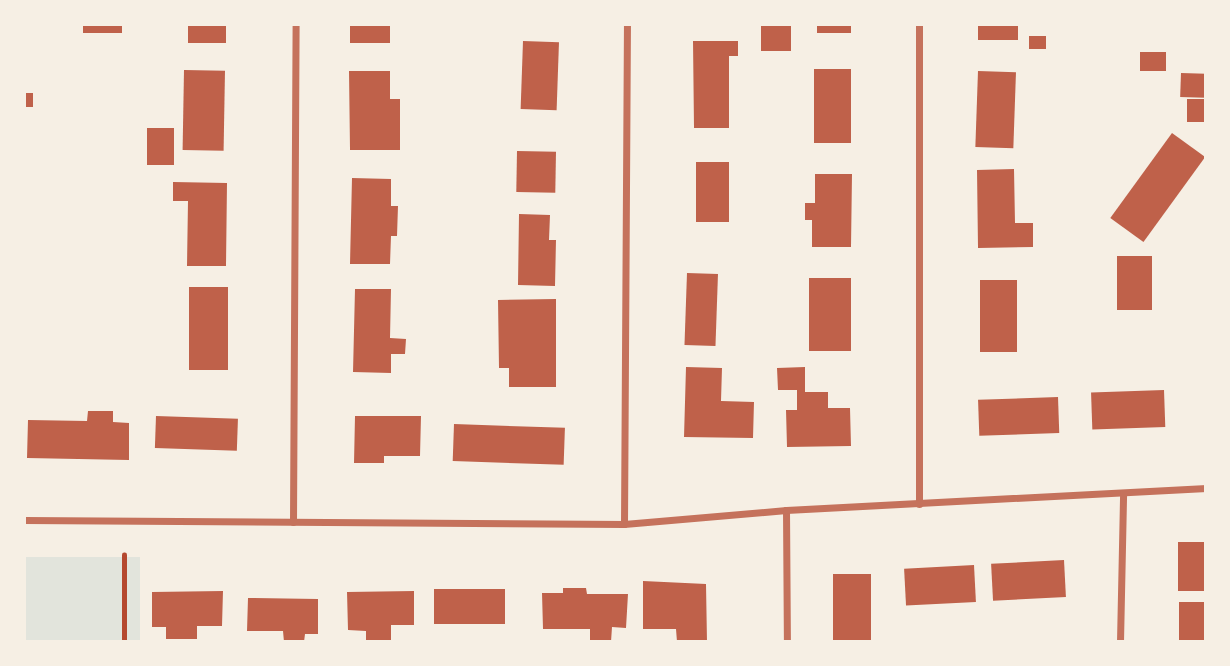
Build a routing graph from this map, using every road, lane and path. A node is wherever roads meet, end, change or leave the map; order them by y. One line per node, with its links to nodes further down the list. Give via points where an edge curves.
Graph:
1 (296, 24): 9 (street)
2 (627, 24): 10 (street)
3 (919, 24): 6 (street)
4 (1206, 488): 5 (street)
5 (1123, 492): 6 (street); 14 (street)
6 (919, 504): 7 (street)
7 (786, 510): 10 (street); 13 (street)
8 (24, 520): 9 (street)
9 (293, 522): 10 (street)
10 (624, 524)
11 (124, 555): 12 (path)
12 (124, 642)
13 (787, 642)
14 (1120, 642)

